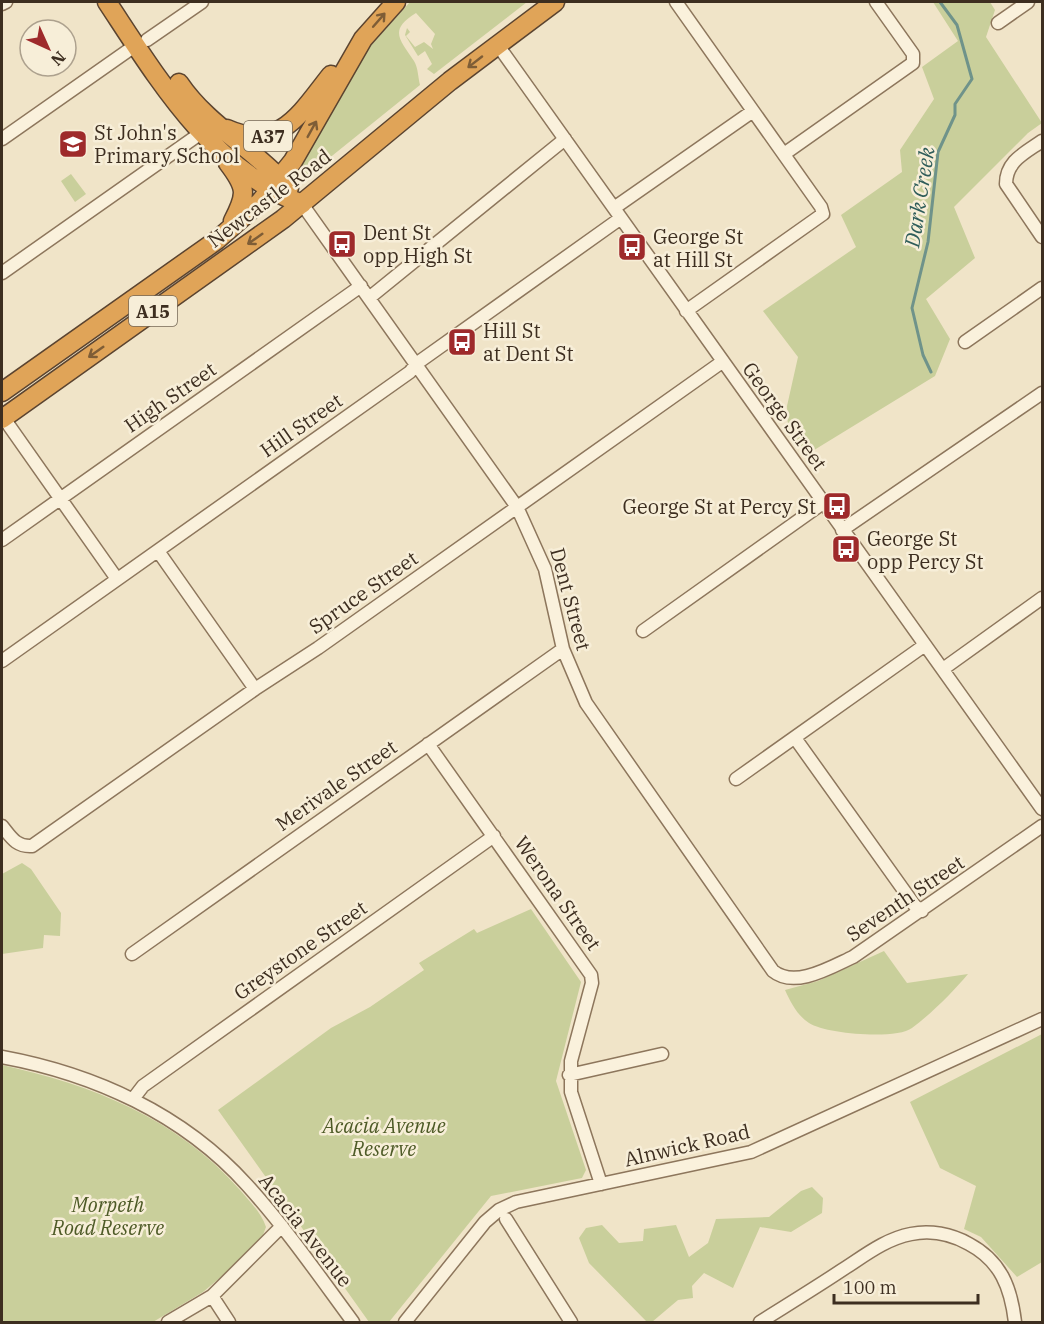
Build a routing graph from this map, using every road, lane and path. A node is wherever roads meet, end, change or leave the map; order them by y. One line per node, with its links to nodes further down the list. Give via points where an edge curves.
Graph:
1 (6, 2): 10 (street)
2 (107, 2): 13 (highway, A37)
3 (120, 2): 13 (highway, A37)
4 (202, 2): 13 (street)
5 (396, 2): 12 (highway, Newcastle Road / A15, one-way to 5)
6 (555, 2): 14 (highway, Newcastle Road / A15)
7 (676, 2): 15 (street)
8 (876, 2): 22 (street, via 915,60)
9 (1028, 2): 11 (street)
10 (2, 4)
11 (998, 23)
12 (363, 39): 16 (highway, A37, via 305,108 278,132 247,136); 23 (highway, Newcastle Road / A15, one-way to 12)
13 (142, 43): 16 (highway, A37); 17 (highway, A37); 19 (street)
14 (497, 44): 18 (street, George Street); 24 (highway, Newcastle Road / A15, one-way to 24)
15 (753, 111): 22 (street); 25 (street, Hill Street)
16 (203, 114): 23 (highway, A37)
17 (201, 133): 21 (highway, A37); 28 (street)
18 (565, 139): 25 (street, George Street); 31 (street)
19 (2, 140)
20 (1042, 141): 27 (street, via 1013,161 1006,173 1006,184)
21 (215, 147): 23 (highway, A37); 26 (highway, via 239,178 244,193)
22 (784, 154): 32 (street, via 822,214)
23 (277, 184): 24 (highway, A37); 26 (highway, Newcastle Road / A15)
24 (302, 204): 29 (street, Dent Street); 38 (highway, Newcastle Road / A15, one-way to 38)
25 (618, 213): 32 (street, George Street); 35 (street, Hill Street)
26 (228, 231): 36 (highway, Newcastle Road / A15)
27 (1042, 237)
28 (2, 273)
29 (361, 286): 31 (street, Dent Street); 39 (street, High Street)
30 (1042, 288): 33 (street)
31 (369, 298): 35 (street, Dent Street)
32 (686, 311): 34 (street, George Street)
33 (965, 342)
34 (722, 362): 40 (street, George Street); 41 (street, Spruce Street)
35 (416, 364): 41 (street, Dent Street); 44 (street, Hill Street)
36 (2, 392)
37 (1042, 393): 42 (street)
38 (2, 418): 39 (street)
39 (61, 499): 43 (street, High Street); 45 (street)
40 (823, 503): 42 (street, George Street); 47 (street)
41 (517, 507): 49 (street, Dent Street, via 545,569); 52 (street, Spruce Street)
42 (842, 530): 48 (street, George Street)
43 (2, 540)
44 (158, 551): 45 (street, Hill Street); 52 (street)
45 (117, 579): 50 (street, Hill Street)
46 (1042, 598): 51 (street)
47 (643, 631)
48 (925, 645): 51 (street, George Street); 53 (street)
49 (563, 649): 54 (street, Merivale Street); 62 (street, Dent Street, via 573,677 603,729)
50 (2, 662)
51 (943, 669): 56 (street, George Street)
52 (255, 688): 57 (street, Spruce Street, via 32,846 15,842)
53 (795, 738): 55 (street); 60 (street)
54 (428, 744): 59 (street, Werona Street); 61 (street, Merivale Street)
55 (736, 779)
56 (1042, 809)
57 (2, 826)
58 (1042, 826): 60 (street, Seventh Street)
59 (494, 836): 66 (street, Werona Street, via 591,975); 67 (street, Greystone Street, via 143,1086)
60 (922, 911): 62 (street, Seventh Street, via 853,957 793,979)
61 (132, 954)
62 (780, 976)
63 (1042, 1019): 68 (street, Alnwick Road, via 751,1152)
64 (662, 1054): 66 (street)
65 (2, 1057): 67 (street, Acacia Avenue, via 70,1073)
66 (569, 1076): 68 (street, Werona Street)
67 (133, 1099): 70 (street, Acacia Avenue, via 212,1152)
68 (601, 1184): 75 (street, Alnwick Road, via 516,1202 499,1210 485,1222)
69 (506, 1219): 76 (street)
70 (282, 1226): 71 (street); 74 (street, Acacia Avenue)
71 (212, 1296): 72 (street); 73 (street)
72 (168, 1323)
73 (229, 1323)
74 (353, 1323)
75 (405, 1323)
76 (571, 1323)
77 (760, 1323): 78 (street, via 887,1241 911,1234 937,1233 981,1250 1000,1269 1012,1293)
78 (1015, 1323)

